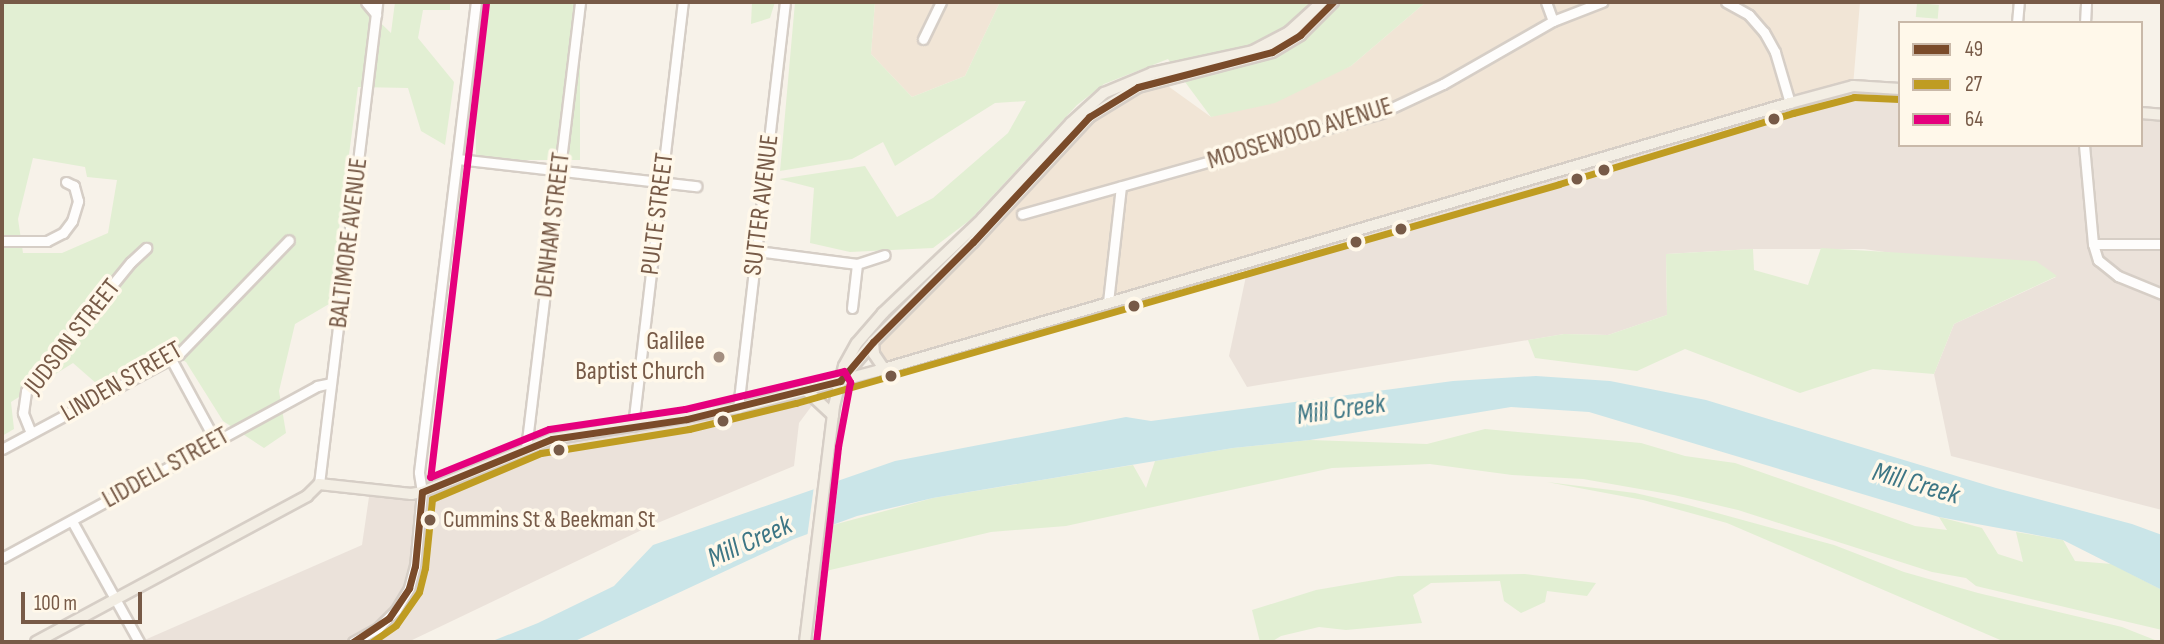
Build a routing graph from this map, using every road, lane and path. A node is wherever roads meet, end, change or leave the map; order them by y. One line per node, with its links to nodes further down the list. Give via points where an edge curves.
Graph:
1 (366, 2): 15 (street)
2 (377, 2): 15 (street, BALTIMORE AVENUE)
3 (476, 2): 25 (street)
4 (580, 2): 26 (street, DENHAM STREET)
5 (683, 2): 28 (street, PULTE STREET)
6 (785, 2): 37 (street, SUTTER AVENUE)
7 (941, 2): 19 (street)
8 (1322, 2): 46 (main road, via 1289,32 1254,51 1152,73 1104,93 883,313 852,350)
9 (1333, 2): 43 (main road, via 1300,34 1272,52 1138,87 1105,105)
10 (1546, 2): 16 (street)
11 (1602, 2): 16 (street, MOOSEWOOD AVENUE)
12 (1726, 2): 21 (street, via 1749,15 1764,32)
13 (2019, 2): 17 (street)
14 (2086, 2): 18 (street)
15 (376, 14): 47 (street, BALTIMORE AVENUE)
16 (1553, 21): 30 (street, MOOSEWOOD AVENUE, via 1443,84 1381,113)
17 (2017, 21)
18 (2085, 21)
19 (923, 39)
20 (1898, 89): 21 (main road, via 1853,86)
21 (1790, 103): 41 (main road)
22 (2143, 113): 23 (main road)
23 (2162, 115)
24 (2084, 147): 34 (street)
25 (457, 159): 26 (street); 57 (street, via 419,472)
26 (559, 171): 28 (street); 55 (street, DENHAM STREET)
27 (66, 182): 33 (street, via 77,193 72,221 63,233 47,241)
28 (662, 183): 29 (street); 51 (street, PULTE STREET)
29 (696, 186)
30 (1121, 187): 31 (street, MOOSEWOOD AVENUE); 41 (street)
31 (1021, 214)
32 (289, 240): 44 (street, LINDEN STREET)
33 (2, 241)
34 (2093, 244): 35 (street); 40 (street, via 2103,267)
35 (2162, 244)
36 (146, 248): 52 (street, JUDSON STREET, via 26,391 23,413)
37 (757, 250): 39 (street); 49 (street, SUTTER AVENUE)
38 (885, 255): 39 (street)
39 (857, 264): 42 (street)
40 (2162, 294)
41 (1108, 302): 45 (main road)
42 (852, 308)
43 (873, 342): 45 (main road, via 874,354); 46 (main road)
44 (171, 359): 52 (street, LINDEN STREET); 53 (street)
45 (884, 369): 46 (main road)
46 (841, 381): 48 (main road); 50 (main road)
47 (331, 383): 53 (street, LIDDELL STREET); 56 (street, BALTIMORE AVENUE)
48 (806, 390): 49 (main road); 50 (main road)
49 (738, 408): 51 (main road)
50 (831, 410): 64 (main road)
51 (633, 426): 55 (main road, via 565,436)
52 (31, 433): 54 (street, LINDEN STREET)
53 (215, 440): 58 (street, LIDDELL STREET)
54 (2, 449)
55 (526, 449): 57 (main road)
56 (319, 484): 57 (main road); 60 (main road, via 307,496)
57 (422, 492): 63 (street, via 415,566 406,594 389,618)
58 (72, 521): 59 (street, LIDDELL STREET); 60 (street)
59 (2, 558)
60 (114, 601): 61 (main road); 62 (street)
61 (36, 642)
62 (139, 642)
63 (353, 642)
64 (805, 642)

